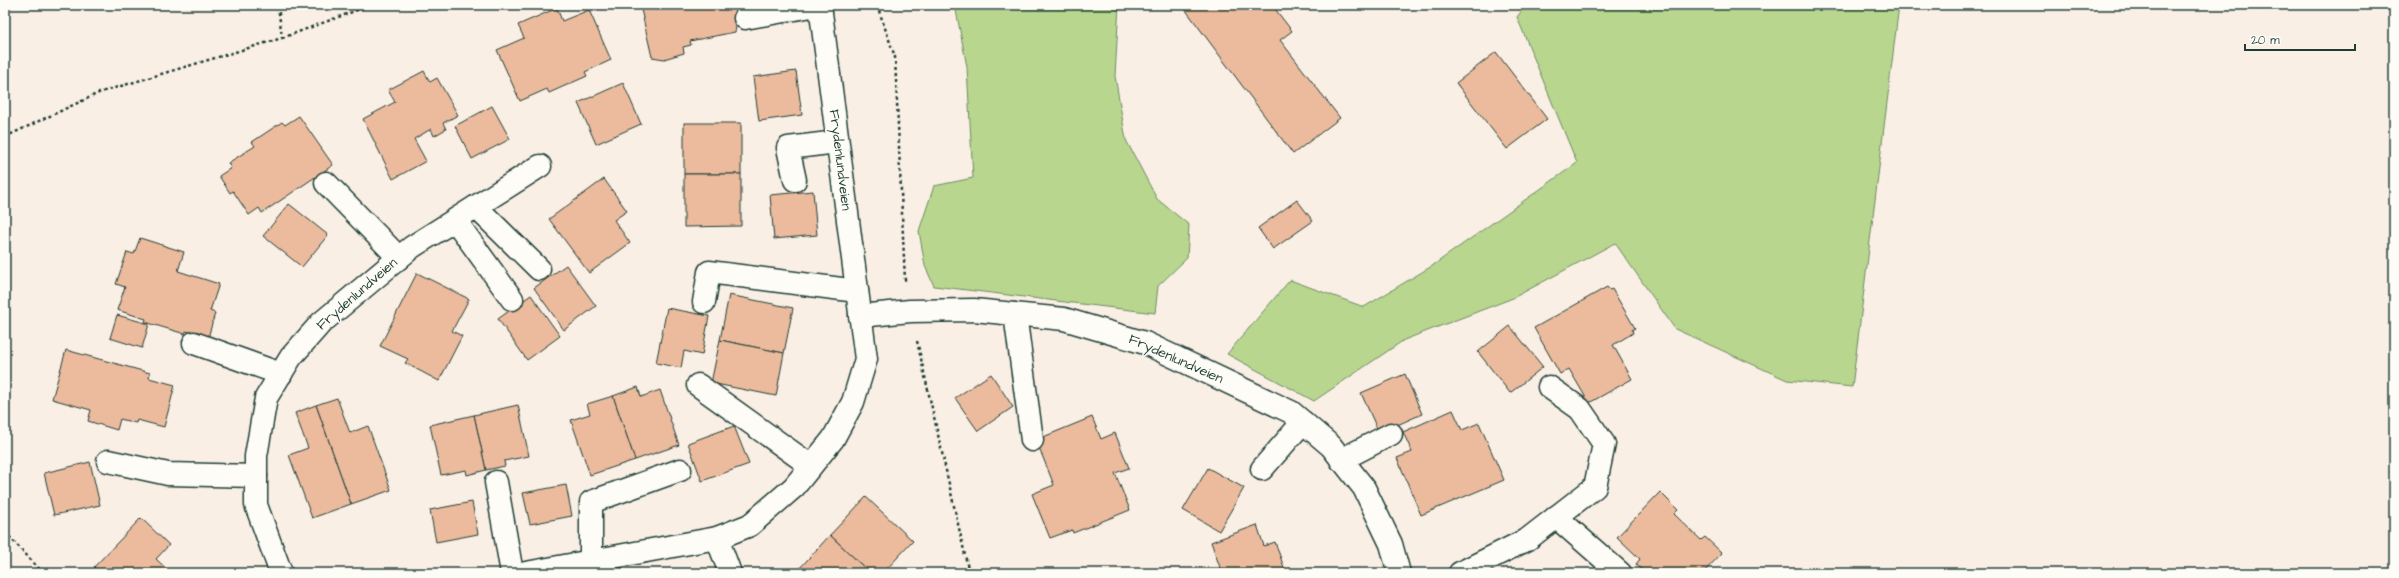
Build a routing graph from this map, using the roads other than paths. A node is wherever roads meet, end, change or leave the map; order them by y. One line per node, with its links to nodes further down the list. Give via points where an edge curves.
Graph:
1 (817, 5): 3 (street)
2 (820, 5): 4 (street, Frydenlundveien)
3 (746, 18)
4 (838, 142): 6 (street, via 788,148); 12 (street, Frydenlundveien)
5 (540, 166): 8 (street, Frydenlundveien)
6 (795, 180)
7 (326, 183): 10 (street)
8 (476, 207): 9 (street, Frydenlundveien); 11 (street)
9 (455, 220): 10 (street, Frydenlundveien); 13 (street)
10 (399, 258): 18 (street, Frydenlundveien, via 321,323 291,357)
11 (539, 270)
12 (857, 291): 14 (street, via 709,272); 16 (street, Frydenlundveien)
13 (512, 299)
14 (704, 302)
15 (1015, 314): 16 (street, Frydenlundveien, via 974,310 910,311); 21 (street, Frydenlundveien, via 1064,319 1145,342 1291,412); 23 (street)
16 (860, 316): 26 (street, Frydenlundveien, via 866,359 853,402 833,439)
17 (194, 343): 18 (street)
18 (281, 374): 29 (street, Frydenlundveien, via 266,398 256,456)
19 (698, 385): 26 (street)
20 (1549, 387): 31 (street, via 1580,409 1604,444 1595,487)
21 (1303, 422): 24 (street, Frydenlundveien, via 1331,446); 27 (street)
22 (1391, 434): 24 (street)
23 (1032, 440)
24 (1342, 460): 39 (street, Frydenlundveien, via 1364,488 1391,544)
25 (108, 461): 29 (street, via 168,474)
26 (811, 466): 32 (street, Frydenlundveien, via 794,487 750,525)
27 (1262, 469)
28 (680, 470): 33 (street, via 592,502)
29 (256, 476): 35 (street, Frydenlundveien, via 256,505)
30 (496, 482): 36 (street)
31 (1556, 517): 40 (street, via 1528,539); 41 (street)
32 (716, 538): 33 (street, Frydenlundveien); 38 (street)
33 (591, 562): 34 (street, Frydenlundveien)
34 (568, 569): 37 (street, Frydenlundveien)
35 (281, 573)
36 (512, 573)
37 (526, 573)
38 (730, 573)
39 (1399, 573)
40 (1460, 573)
41 (1620, 573)

